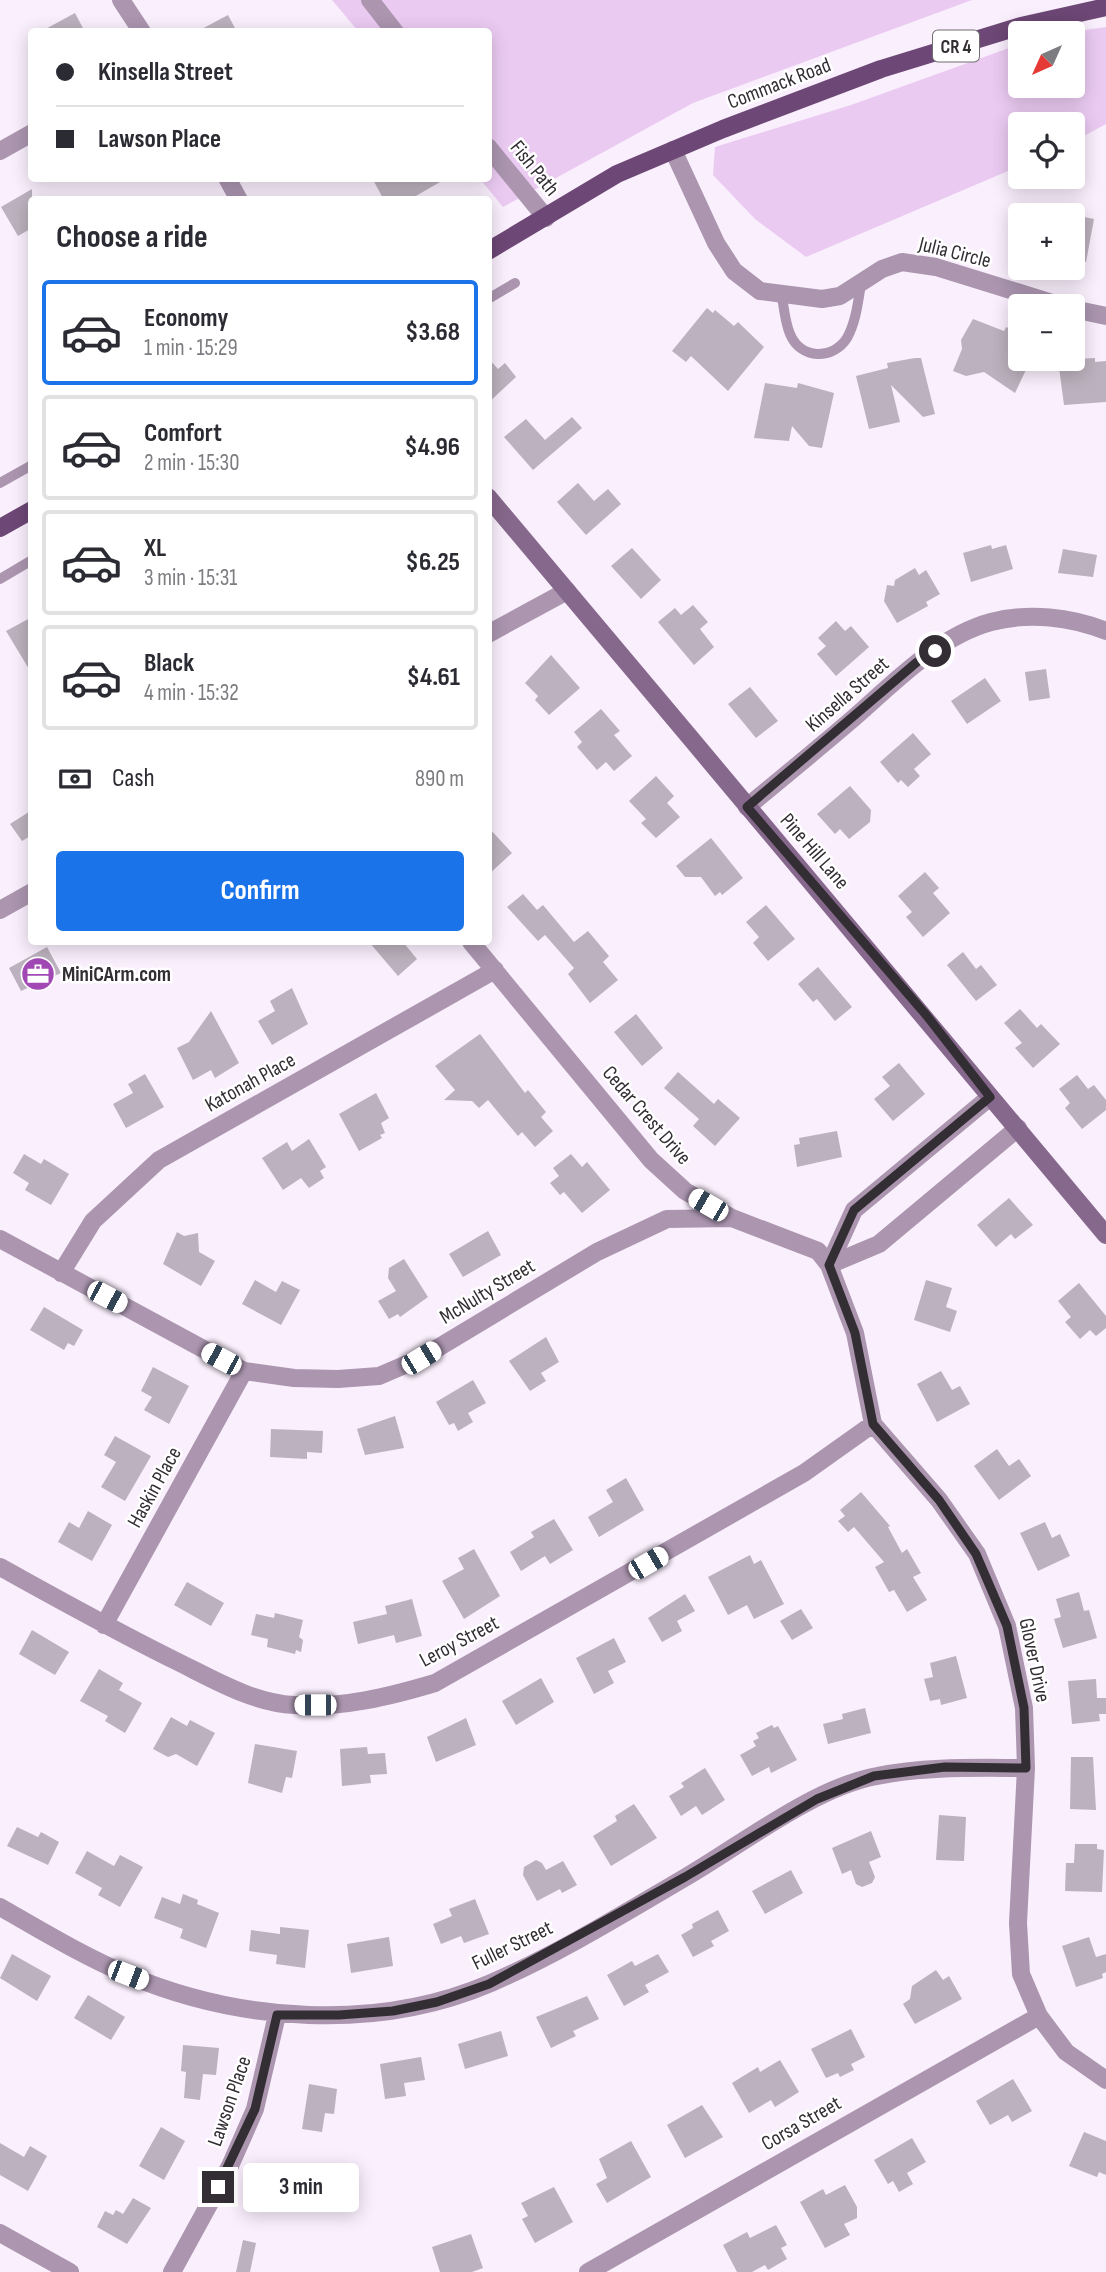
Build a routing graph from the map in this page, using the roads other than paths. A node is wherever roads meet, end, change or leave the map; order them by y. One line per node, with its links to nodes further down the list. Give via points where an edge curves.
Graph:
1 (121, 0): 4 (street)
2 (370, 0): 5 (street)
3 (1106, 7): 7 (main road, Commack Road / CR 4, via 1021,26 881,69)
4 (139, 28)
5 (392, 28)
6 (28, 136): 8 (street)
7 (673, 150): 10 (main road, Commack Road / CR 4, via 617,174); 15 (street, Julia Circle, via 706,225 734,271 761,291)
8 (0, 151)
9 (492, 151): 10 (street, Fish Path)
10 (546, 218): 11 (main road, Commack Road / CR 4)
11 (492, 249)
12 (515, 283): 16 (lane)
13 (860, 285): 14 (street, Julia Circle, via 902,262 936,267); 15 (street, Julia Circle, via 822,299); 15 (lane, via 848,336 828,355 808,352 794,341)
14 (1023, 294)
15 (782, 296)
16 (492, 297)
17 (1085, 312): 18 (street)
18 (1106, 316)
19 (28, 467): 20 (lane)
20 (0, 484)
21 (492, 502): 26 (street, Pine Hill Lane)
22 (28, 512): 23 (main road)
23 (0, 528)
24 (28, 562): 25 (lane)
25 (0, 579)
26 (566, 591): 28 (street); 29 (street, Pine Hill Lane)
27 (1106, 631): 29 (street, Kinsella Street, via 1037,615 990,622 953,639 917,662)
28 (492, 632)
29 (747, 807): 34 (street, Pine Hill Lane, via 927,1016)
30 (28, 894): 31 (street)
31 (0, 910)
32 (474, 945): 33 (street, Cedar Crest Drive)
33 (495, 970): 36 (street, Cedar Crest Drive, via 651,1160 685,1191); 40 (street, Katonah Place, via 159,1160 93,1221)
34 (990, 1097): 35 (street, Pine Hill Lane); 39 (street, via 854,1210)
35 (1018, 1128): 37 (street, Pine Hill Lane); 39 (street, via 879,1244)
36 (732, 1218): 39 (street, Cedar Crest Drive, via 818,1251); 41 (street, McNulty Street, via 667,1219 597,1252 421,1358 379,1376 294,1378)
37 (1106, 1235)
38 (0, 1239): 40 (street, McNulty Street)
39 (829, 1265): 42 (street, Glover Drive, via 855,1333)
40 (61, 1273): 41 (street, McNulty Street)
41 (244, 1371): 44 (street, Haskin Place)
42 (873, 1424): 44 (street, Leroy Street, via 804,1473 435,1683 388,1697 340,1705 290,1705 234,1690); 45 (street, Glover Drive, via 939,1500 976,1554 1007,1626 1024,1708)
43 (0, 1567): 44 (street, Leroy Street)
44 (104, 1625)
45 (1026, 1768): 47 (street, Fuller Street, via 945,1767 874,1776 817,1799 489,1984 393,2011); 48 (street, Glover Drive, via 1018,1923 1021,1974)
46 (0, 1907): 47 (street, Fuller Street, via 128,1975 167,1990)
47 (277, 2015): 52 (street, Lawson Place, via 255,2109 230,2166)
48 (1039, 2016): 49 (street, Glover Drive, via 1066,2052); 53 (street, Corsa Street)
49 (1106, 2080)
50 (0, 2233): 51 (street)
51 (70, 2272)
52 (172, 2272)
53 (588, 2272)

